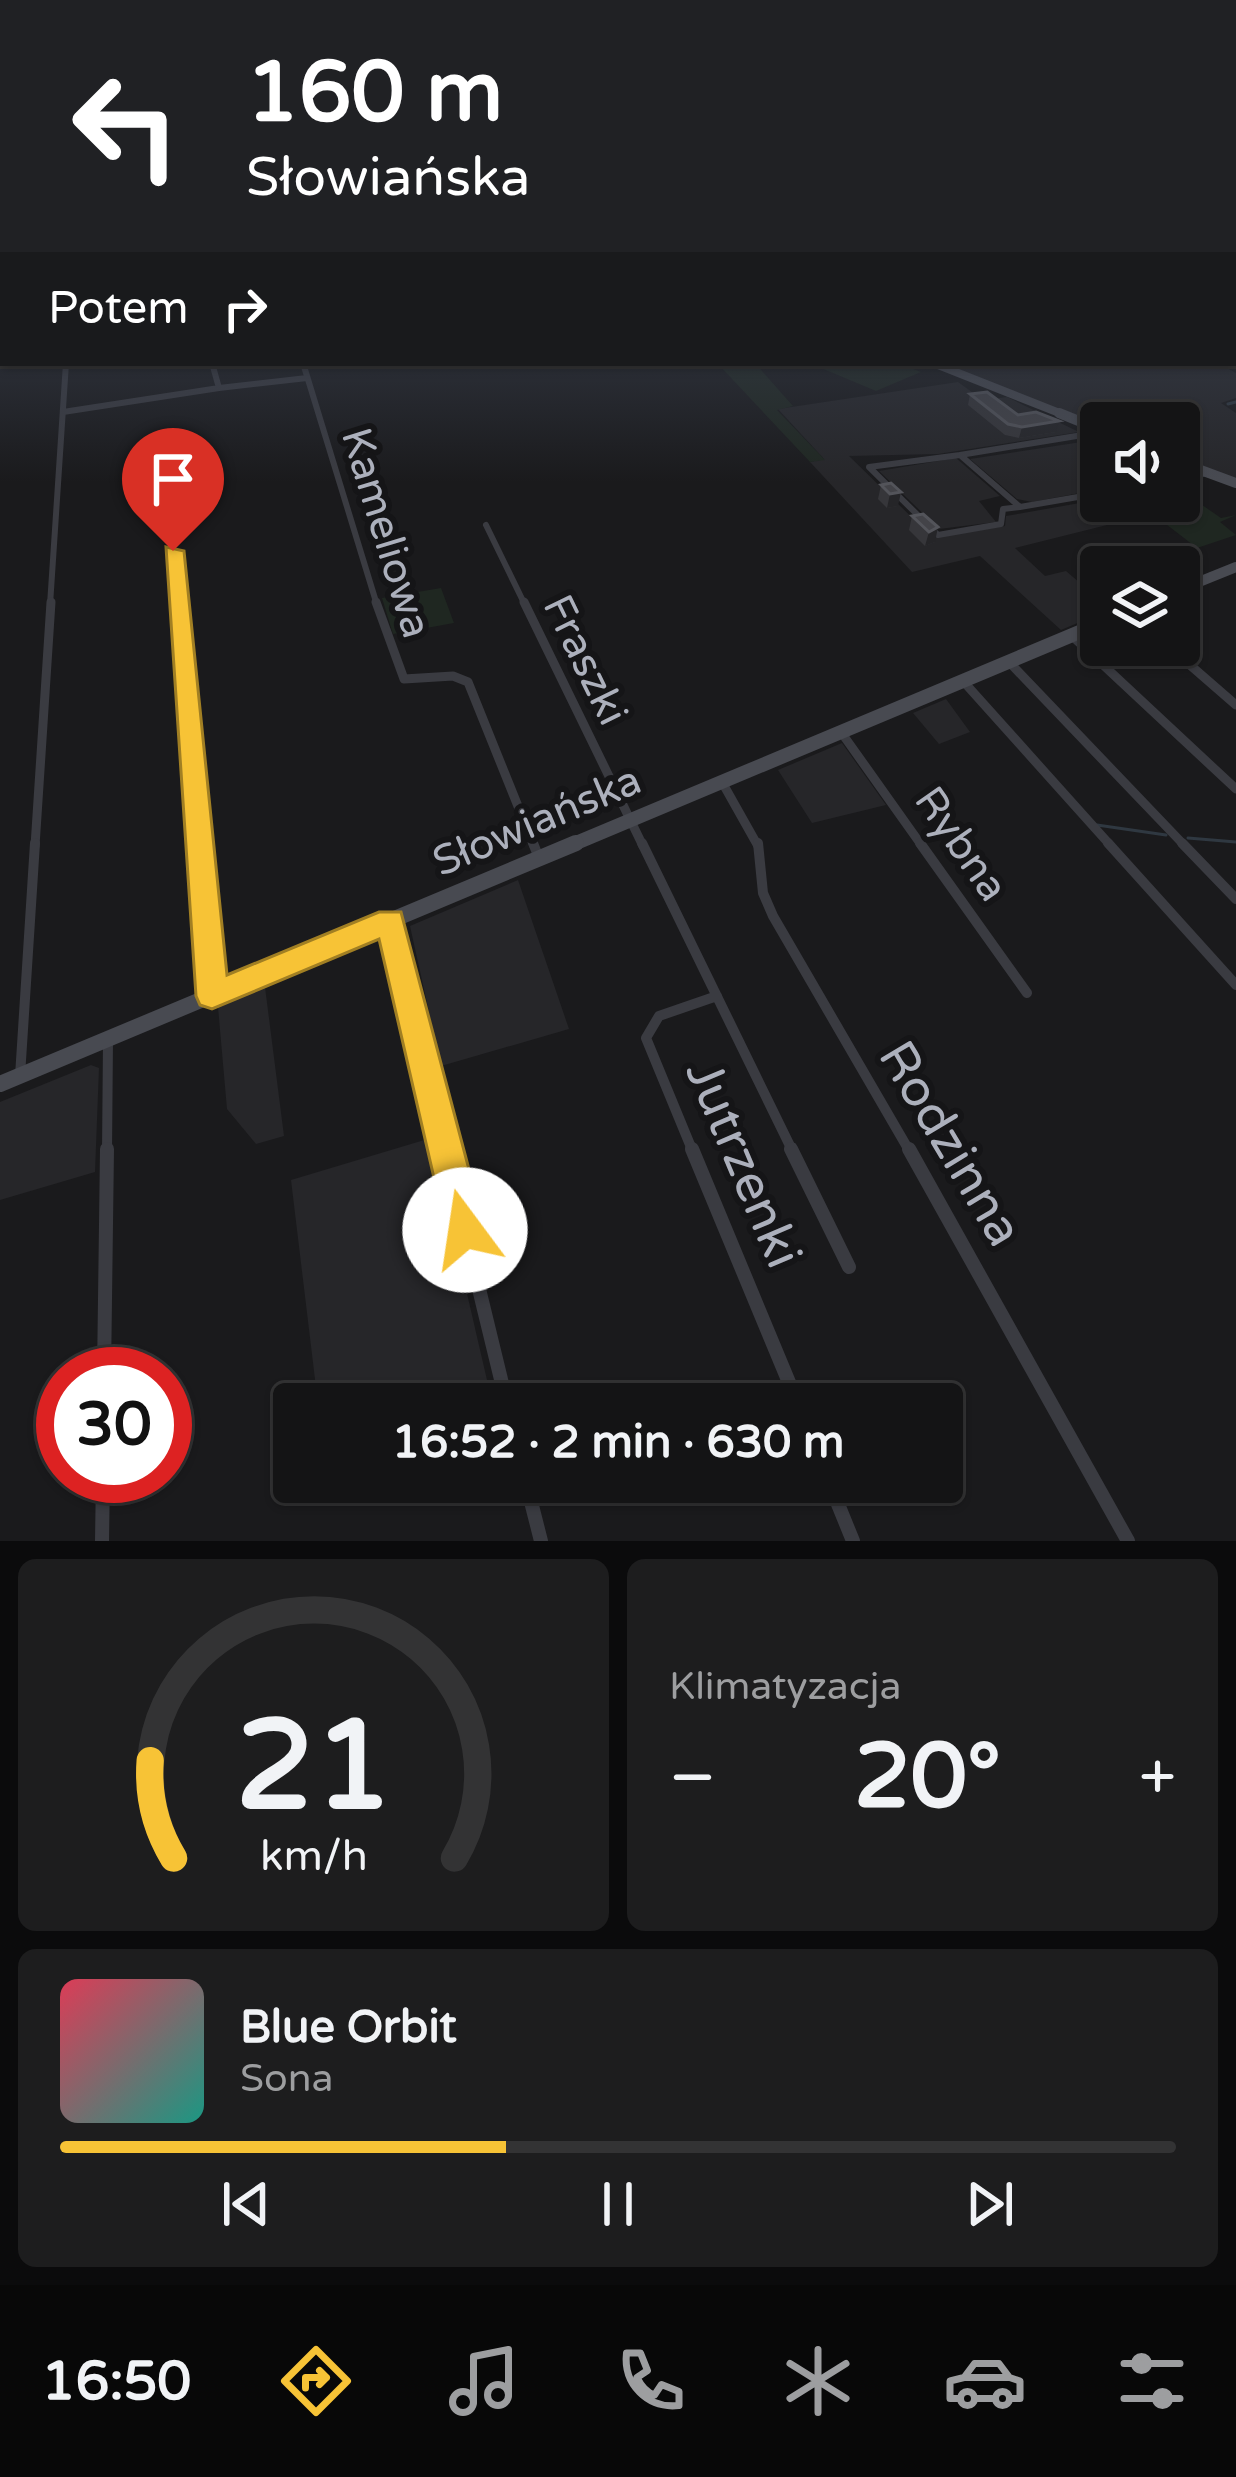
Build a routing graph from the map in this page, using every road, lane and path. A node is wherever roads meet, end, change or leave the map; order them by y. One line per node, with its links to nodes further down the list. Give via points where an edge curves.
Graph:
1 (66, 366): 7 (street)
2 (213, 366): 6 (street)
3 (304, 366): 5 (street, Kameliowa)
4 (940, 366): 8 (street)
5 (308, 378): 6 (street); 31 (street, Kameliowa, via 397,672 468,682)
6 (219, 388): 7 (street)
7 (63, 412): 39 (street)
8 (1080, 422)
9 (1080, 435): 10 (street)
10 (960, 455): 16 (street); 16 (street, via 869,467 938,535 1001,524 1003,509)
11 (1200, 470): 12 (street)
12 (1207, 473): 13 (street); 14 (street)
13 (1200, 474)
14 (1236, 485)
15 (1080, 497): 16 (street)
16 (1020, 506)
17 (486, 525): 30 (street, Fraszki)
18 (173, 551): 36 (street)
19 (1236, 567): 20 (street)
20 (1200, 582)
21 (1080, 631): 22 (street, Słowiańska)
22 (1071, 635): 23 (street, Słowiańska); 29 (street)
23 (1009, 662): 25 (street, Słowiańska); 32 (street)
24 (1191, 666): 26 (street)
25 (963, 681): 27 (street, Słowiańska); 34 (street)
26 (1236, 705)
27 (841, 732): 28 (street, Słowiańska); 35 (street, Rybna)
28 (722, 782): 30 (street, Słowiańska); 51 (street, Rodzinna, via 757,836 773,916)
29 (1236, 789)
30 (631, 821): 31 (street, Słowiańska); 37 (street, Jutrzenki)
31 (540, 859): 33 (street, Słowiańska)
32 (1236, 898)
33 (390, 921): 36 (street, Słowiańska); 43 (street)
34 (1236, 985)
35 (1027, 993)
36 (212, 996): 38 (street, Słowiańska)
37 (717, 996): 41 (street, Jutrzenki); 44 (street, Jutrzenki, via 659,1016 646,1038)
38 (108, 1040): 39 (street, Słowiańska); 42 (street)
39 (20, 1076): 40 (street, Słowiańska)
40 (0, 1084)
41 (849, 1267)
42 (104, 1347)
43 (502, 1383)
44 (789, 1383)
45 (103, 1503): 48 (street)
46 (531, 1503): 49 (street)
47 (839, 1503): 50 (street)
48 (102, 1541)
49 (541, 1541)
50 (854, 1541)
51 (1128, 1541)

